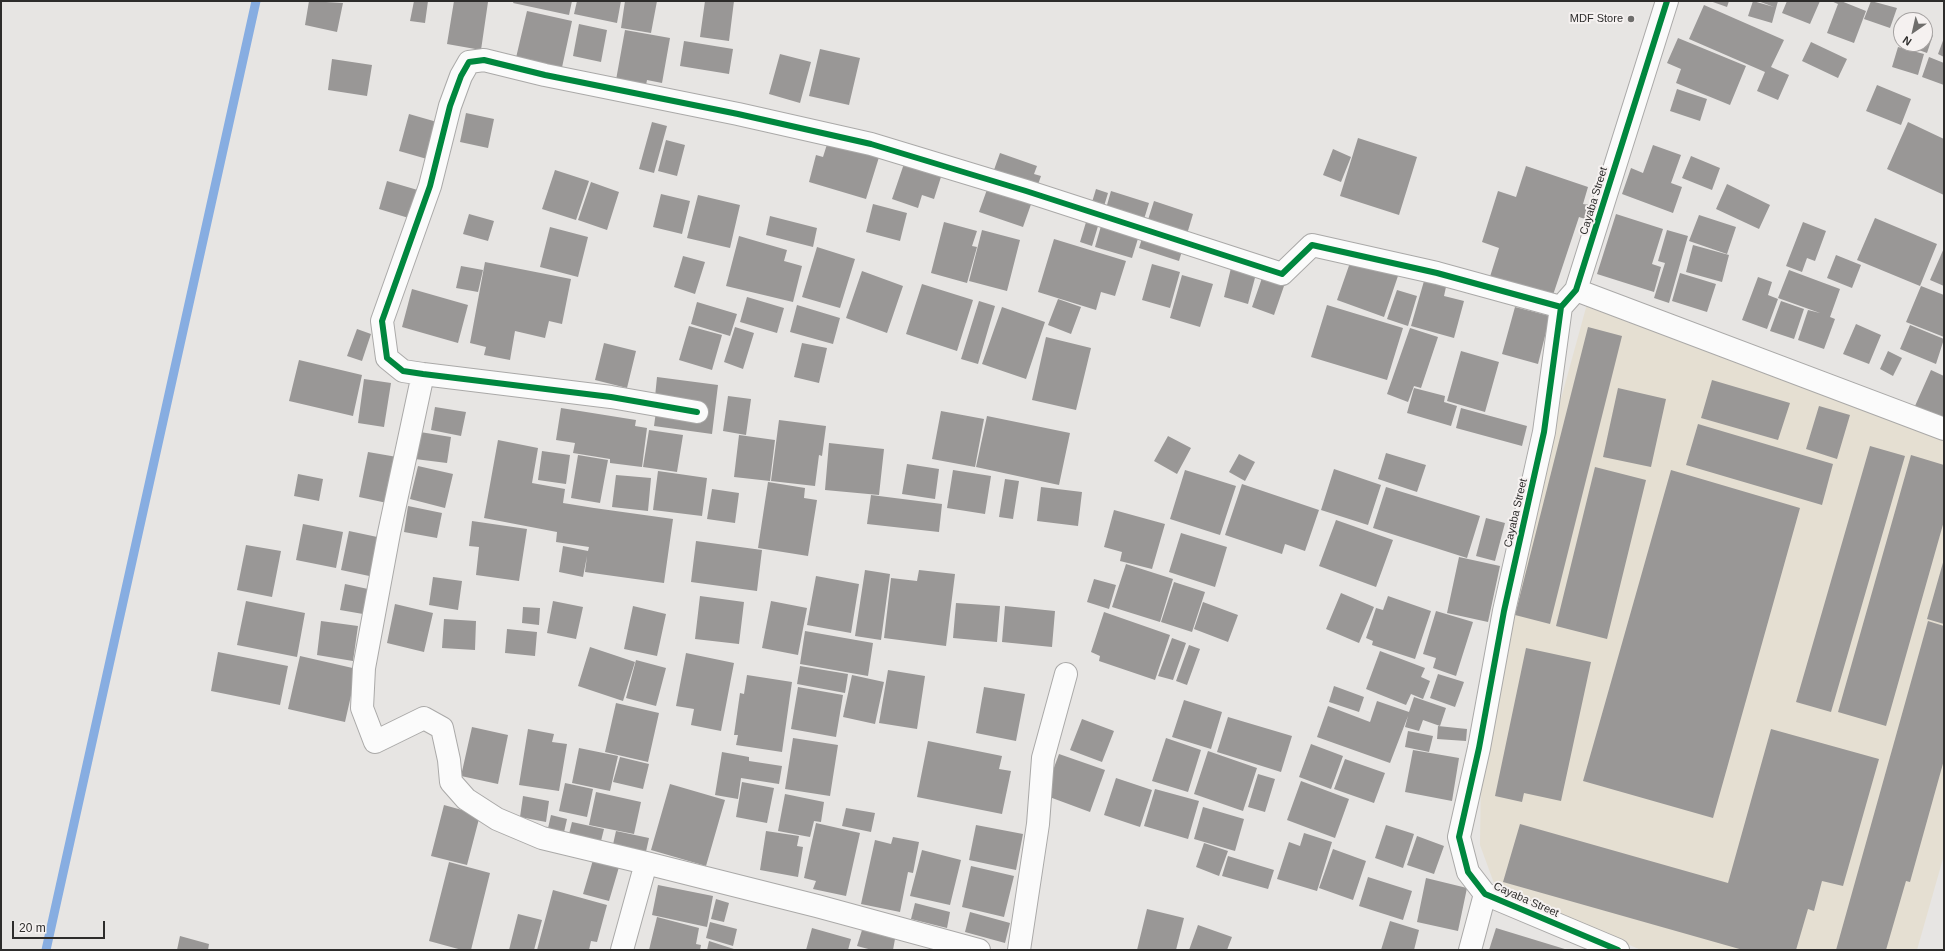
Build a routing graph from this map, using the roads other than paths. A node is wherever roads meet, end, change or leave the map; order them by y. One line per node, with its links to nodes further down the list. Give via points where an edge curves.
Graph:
1 (1667, 1): 2 (street, Cayaba Street)
2 (1576, 290): 3 (street, Cayaba Street); 6 (street)
3 (1561, 308): 4 (street, via 1437,273 1312,245 1282,274 871,144 484,60 469,62 461,76 450,106 430,186 382,321 387,358 403,371); 9 (street, Cayaba Street, via 1544,432 1504,611 1479,748 1459,837 1468,872)
4 (423, 374): 5 (street, via 611,398); 8 (street, via 389,533 364,668 362,708 375,742 424,718 442,728 451,782 466,799 491,815 542,838)
5 (697, 412)
6 (1944, 429)
7 (1066, 674): 12 (street, via 1043,758 1038,824)
8 (646, 863): 10 (street); 11 (street)
9 (1485, 894): 13 (street); 14 (street, Cayaba Street)
10 (622, 950)
11 (979, 950)
12 (1019, 950)
13 (1470, 950)
14 (1618, 950)

